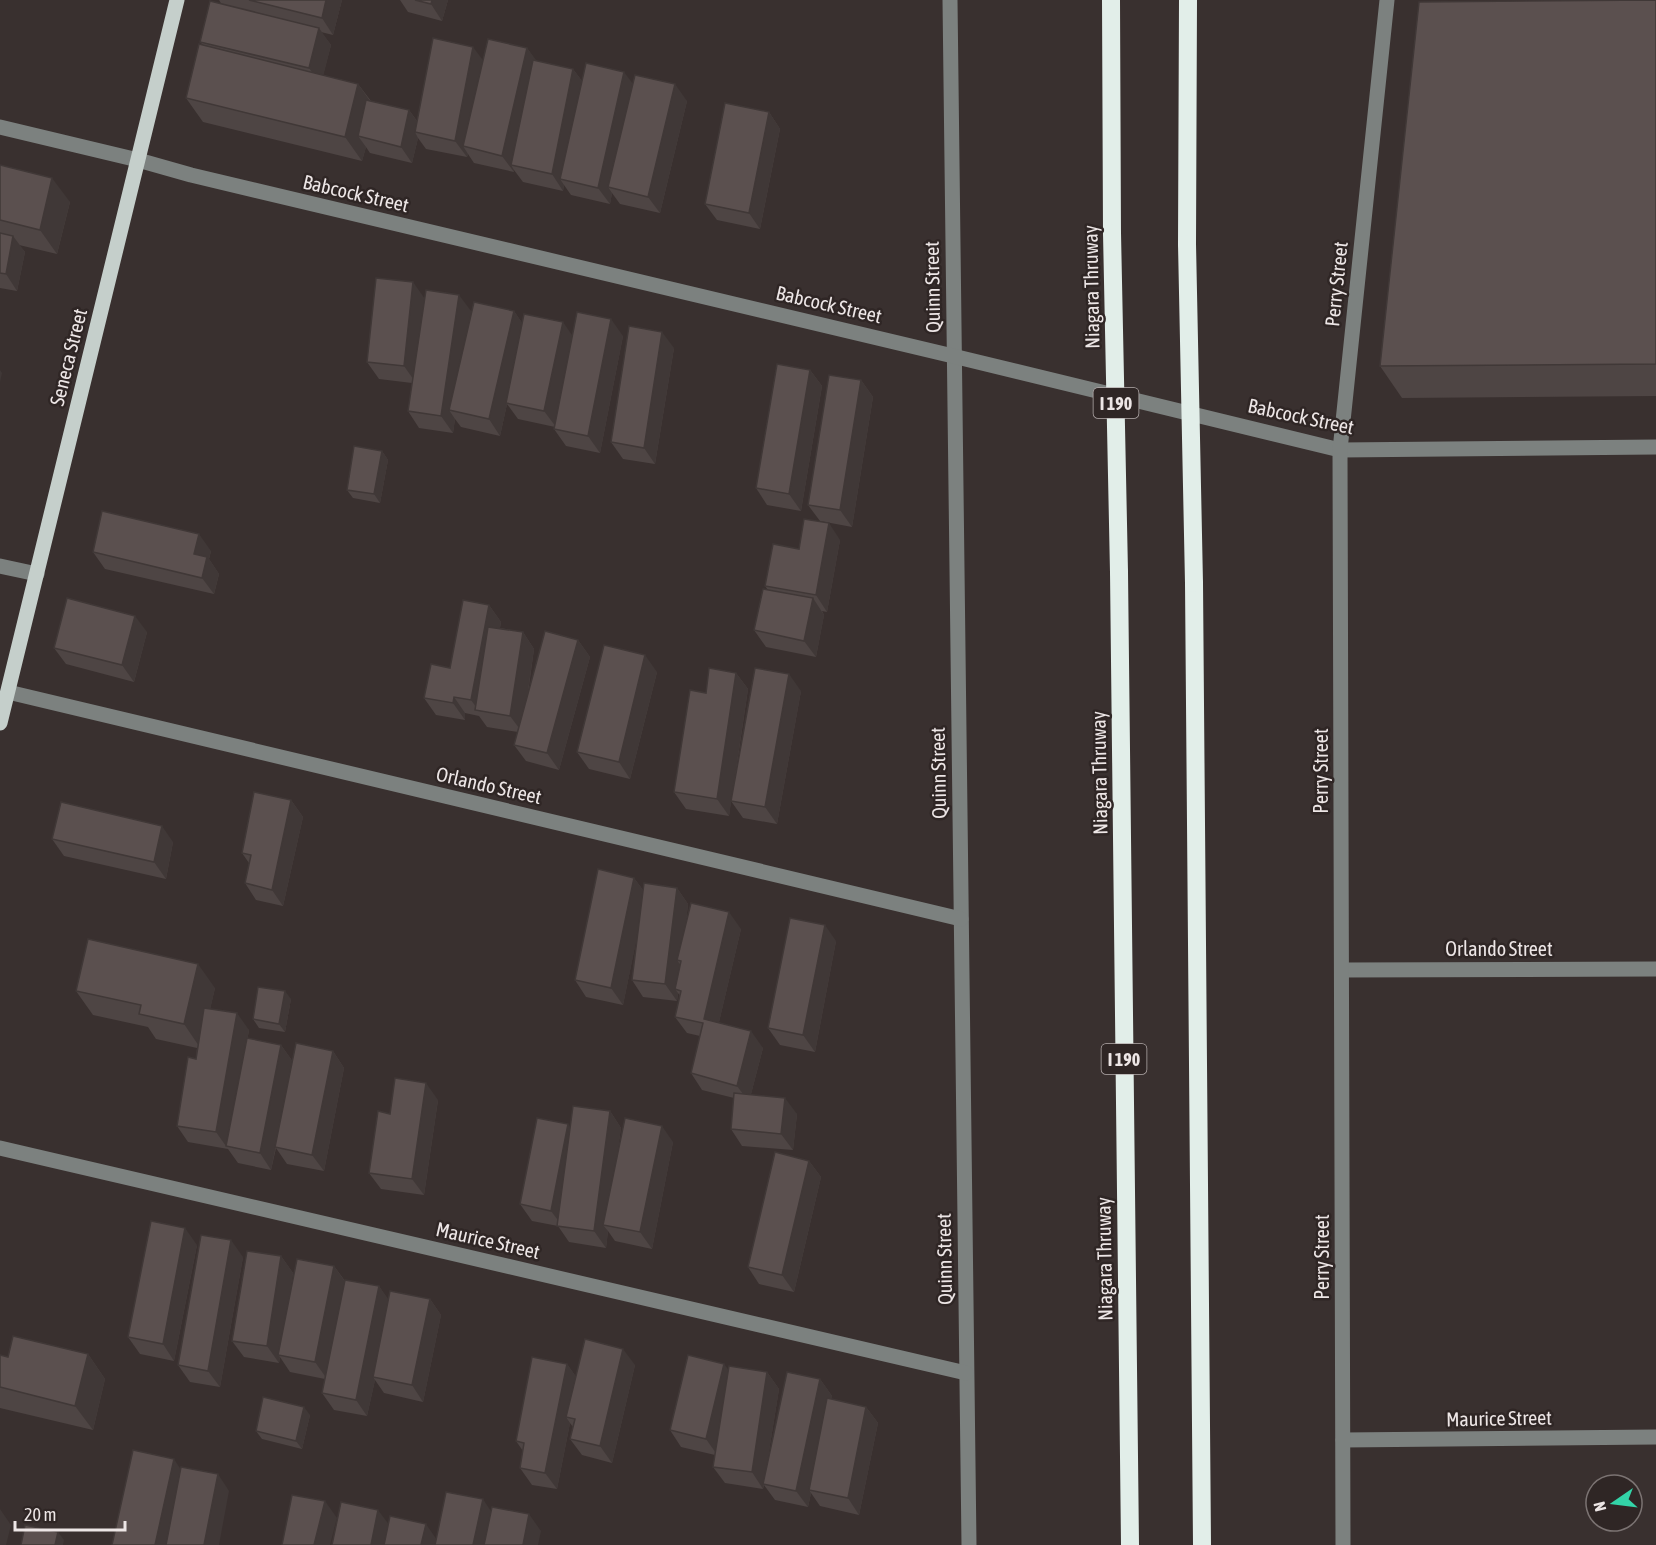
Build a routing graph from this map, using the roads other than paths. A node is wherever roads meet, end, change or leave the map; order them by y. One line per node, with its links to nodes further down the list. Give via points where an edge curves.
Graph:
1 (177, 0): 7 (main road, Seneca Street)
2 (950, 0): 8 (street, Quinn Street)
3 (1111, 0): 23 (highway, Niagara Thruway / I 190, bridge)
4 (1188, 0): 24 (highway, bridge, via 1187,244 1194,583)
5 (1387, 0): 10 (street, Perry Street)
6 (0, 127): 7 (street, Babcock Street)
7 (138, 160): 8 (street, Babcock Street); 12 (main road, Seneca Street)
8 (953, 356): 10 (street, Babcock Street); 15 (street, Quinn Street)
9 (1656, 447): 10 (street, Babcock Street)
10 (1341, 450): 17 (street, Perry Street)
11 (0, 566): 12 (street)
12 (36, 574): 13 (main road, Seneca Street)
13 (8, 692): 14 (main road, Seneca Street); 15 (street, Orlando Street)
14 (0, 723)
15 (961, 920): 19 (street, Quinn Street)
16 (1656, 969): 17 (street, Orlando Street)
17 (1342, 970): 21 (street, Perry Street)
18 (0, 1148): 19 (street, Maurice Street)
19 (966, 1373): 22 (street, Quinn Street)
20 (1656, 1437): 21 (street, Maurice Street)
21 (1343, 1440): 25 (street, Perry Street)
22 (969, 1545)
23 (1130, 1545)
24 (1202, 1545)
25 (1343, 1545)

